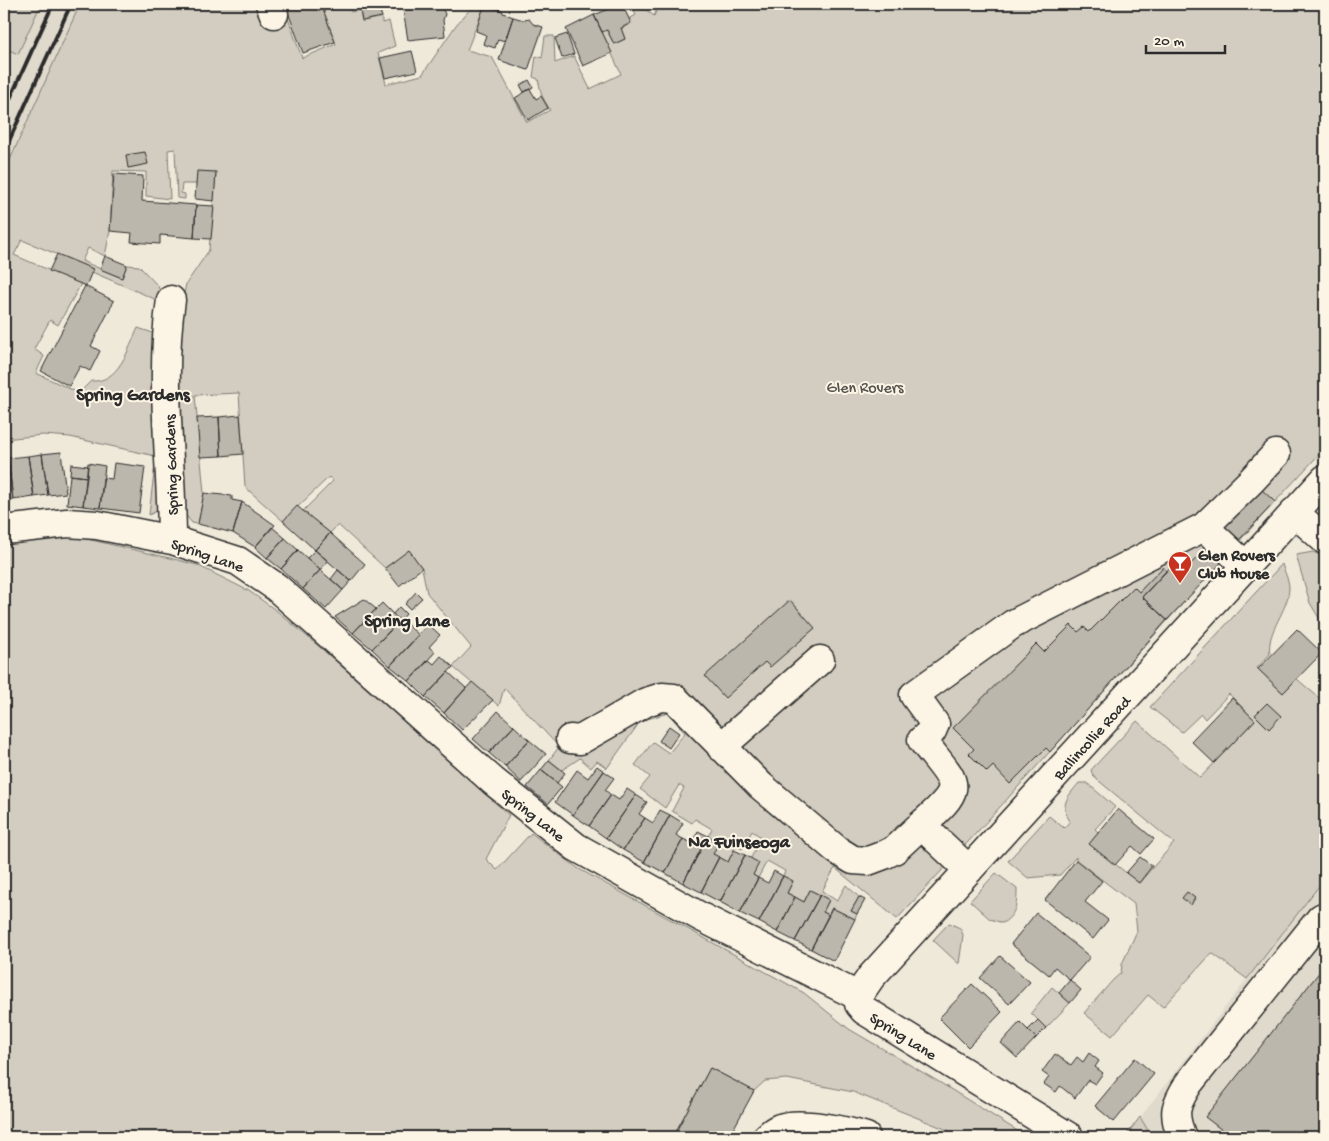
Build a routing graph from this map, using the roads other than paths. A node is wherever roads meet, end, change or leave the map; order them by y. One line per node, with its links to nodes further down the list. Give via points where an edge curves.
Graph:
1 (171, 300): 7 (street, Spring Gardens, via 167,374)
2 (1276, 454): 5 (street)
3 (1325, 479): 4 (street, Ballincollie Road)
4 (1294, 512): 8 (street); 9 (street, Ballincollie Road)
5 (1204, 527): 9 (street); 13 (street, via 1013,624 914,695 934,724 932,731 922,740 954,786 945,804)
6 (4, 530): 7 (street, Spring Lane, via 67,523 97,525)
7 (172, 540): 16 (street, Spring Lane, via 238,561 253,570 493,782 576,847 700,917)
8 (1325, 540)
9 (1246, 566): 14 (street, Ballincollie Road)
10 (820, 660): 12 (street)
11 (570, 739): 12 (street, via 580,740 662,696 674,698)
12 (721, 747): 13 (street, via 760,786 853,860 868,861 889,853)
13 (921, 825): 14 (street)
14 (969, 870): 16 (street, Ballincollie Road, via 871,977)
15 (1325, 916): 20 (street, via 1189,1083 1178,1100 1174,1119)
16 (858, 996): 19 (street, Spring Lane, via 864,1010)
17 (767, 1137): 18 (street, via 779,1128 799,1126 853,1132)
18 (866, 1137)
19 (1068, 1137)
20 (1182, 1137)

